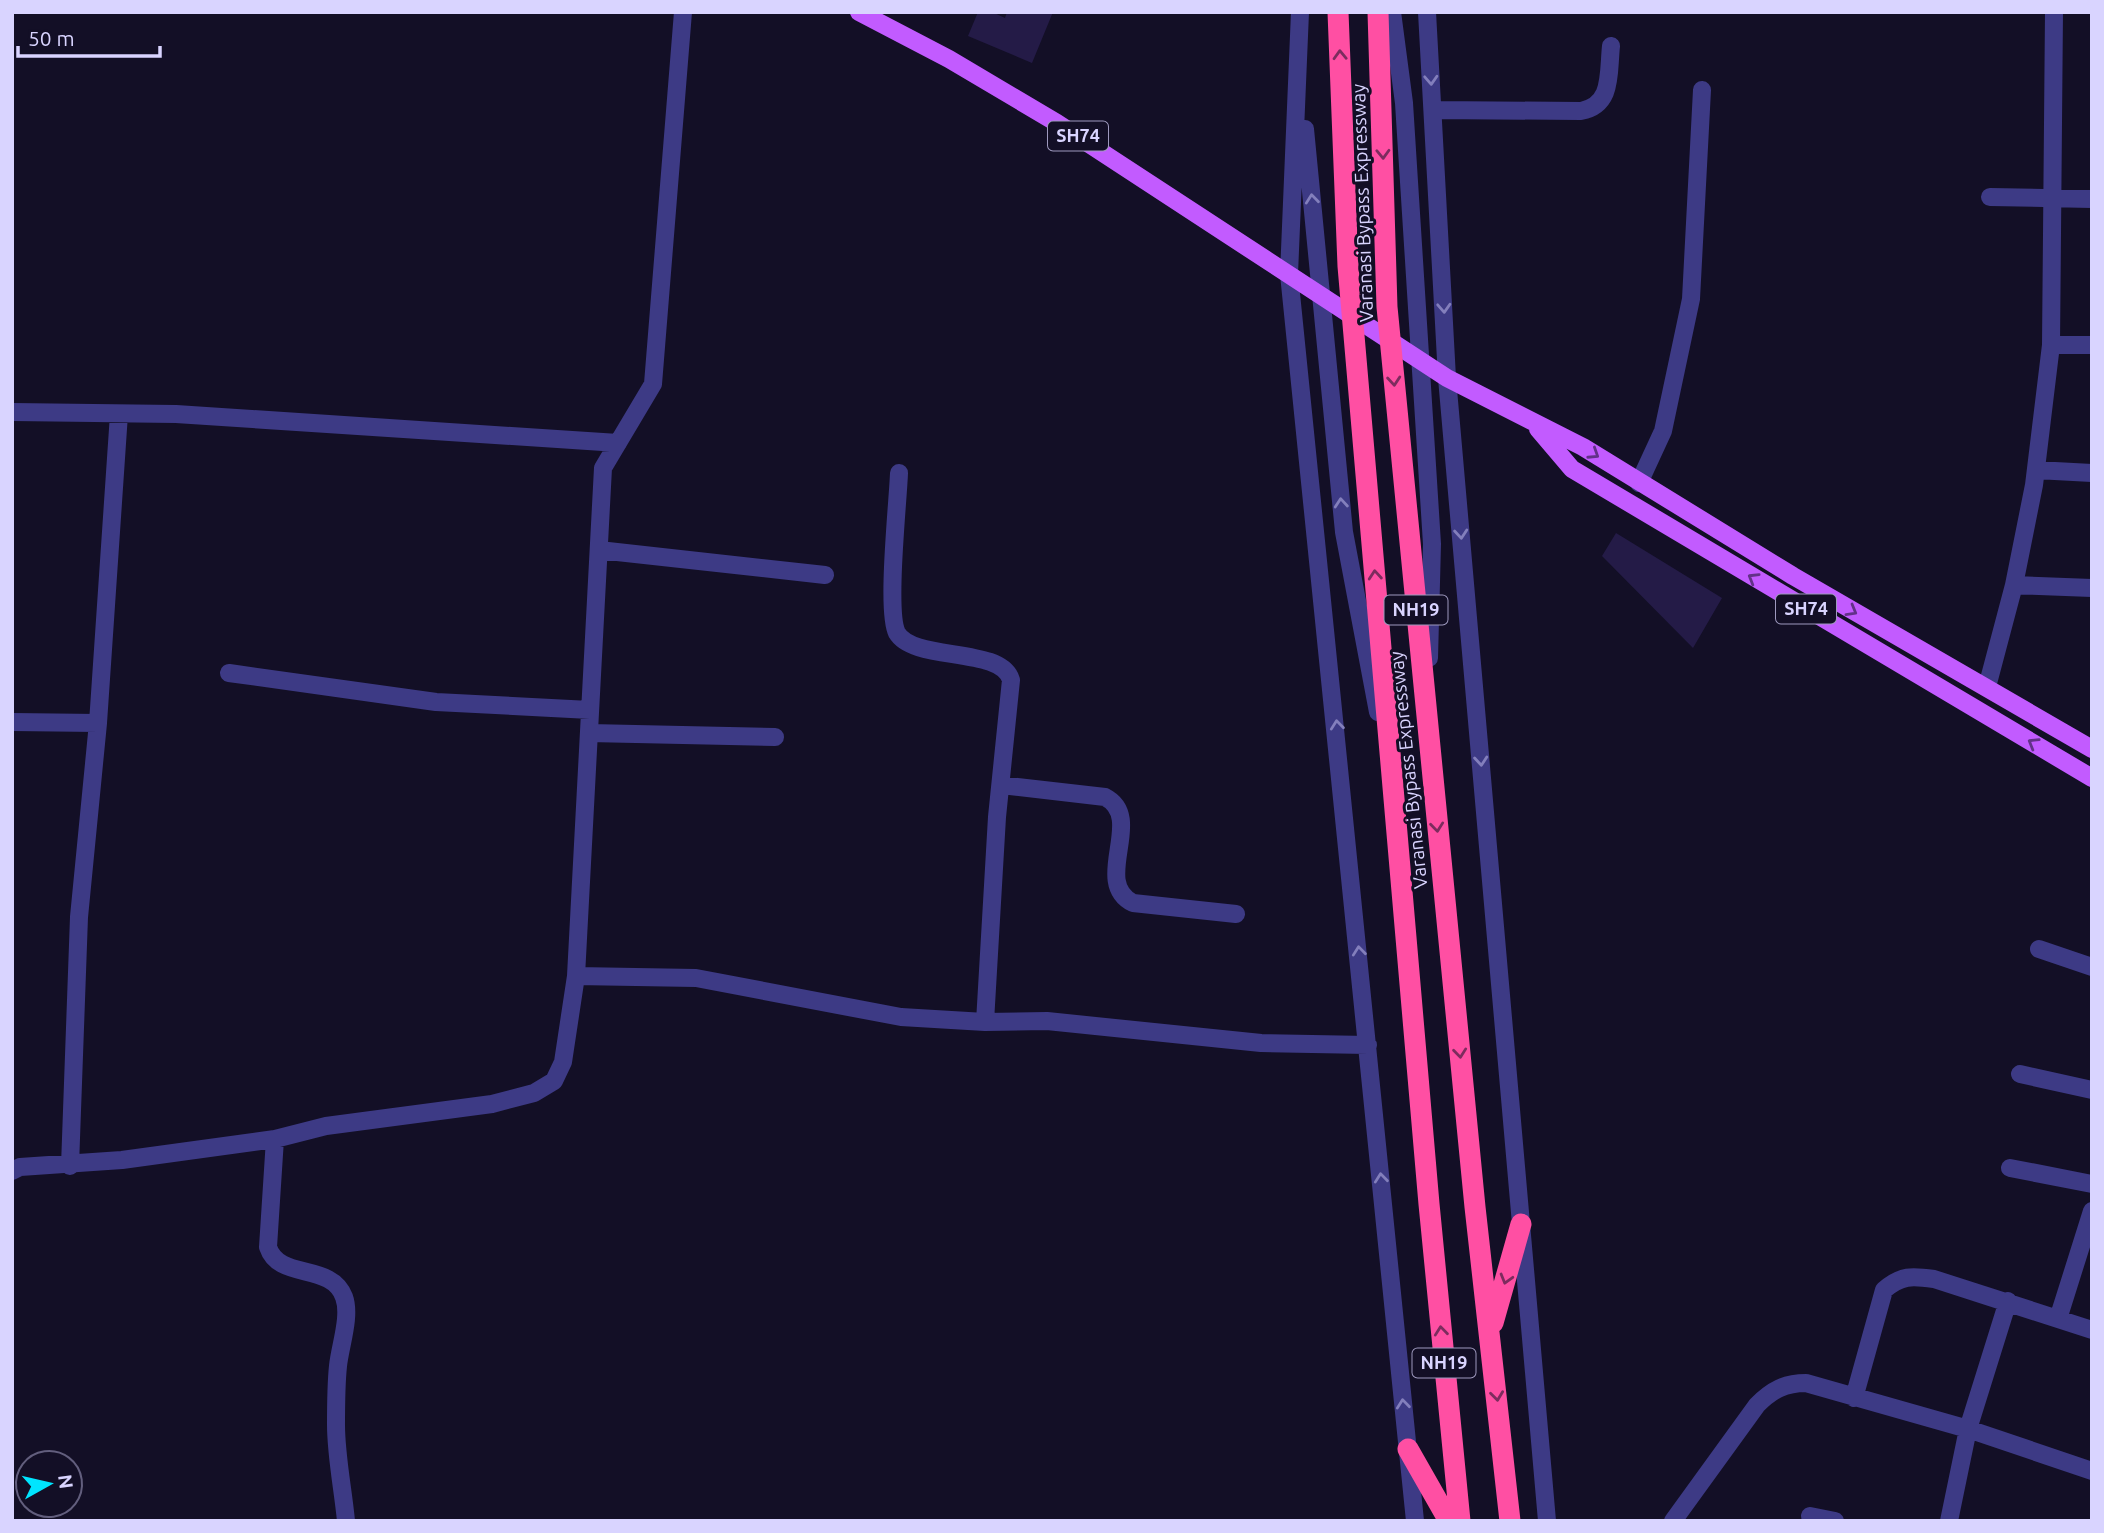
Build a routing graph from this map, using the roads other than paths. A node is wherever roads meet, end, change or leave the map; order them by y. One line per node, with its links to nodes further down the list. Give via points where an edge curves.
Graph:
1 (683, 12): 23 (street, via 653,384)
2 (859, 12): 16 (main road, SH74, via 1057,123)
3 (1300, 12): 9 (street)
4 (1338, 12): 43 (highway, Varanasi Bypass Expressway / NH19, one-way to 4, via 1348,266)
5 (1378, 12): 38 (highway, Varanasi Bypass Expressway / NH19, one-way to 38, via 1387,307)
6 (1392, 12): 38 (street, via 1404,103 1432,544)
7 (1427, 12): 12 (street, one-way to 12)
8 (2054, 12): 14 (street)
9 (1299, 43): 16 (street); 43 (street, one-way to 9, via 1344,532)
10 (1611, 46): 12 (street, via 1606,95 1593,109)
11 (1702, 90): 27 (street, via 1691,299 1663,431)
12 (1433, 110): 19 (street, one-way to 19)
13 (1990, 198): 14 (street)
14 (2055, 198): 15 (street); 17 (street)
15 (2092, 199)
16 (1289, 274): 19 (main road, SH74); 49 (street, one-way to 16)
17 (2051, 345): 18 (street); 24 (street)
18 (2092, 345)
19 (1447, 378): 22 (main road, SH74); 58 (street, one-way to 58)
20 (12, 412): 21 (street)
21 (119, 414): 23 (street); 36 (street)
22 (1533, 424): 27 (main road, SH74, one-way to 27, via 1583,447); 41 (main road, SH74, one-way to 22, via 1572,469)
23 (618, 443): 28 (street, via 603,468)
24 (2036, 470): 26 (street); 30 (street)
25 (899, 473): 42 (street, via 893,607 897,633 904,641 995,663 1009,672)
26 (2092, 473)
27 (1639, 483): 33 (main road, SH74, one-way to 33)
28 (599, 550): 29 (street); 34 (street)
29 (825, 575)
30 (2014, 585): 31 (street); 33 (street)
31 (2092, 588)
32 (229, 673): 34 (street, via 436,702)
33 (1987, 687): 40 (main road, SH74)
34 (590, 710): 37 (street)
35 (12, 722): 36 (street)
36 (98, 723): 53 (street, via 79,917)
37 (589, 733): 39 (street); 47 (street)
38 (1428, 736): 62 (highway, Varanasi Bypass Expressway / NH19, one-way to 62)
39 (775, 737)
40 (2092, 749)
41 (2092, 778)
42 (1001, 785): 44 (street, via 1112,801 1121,817 1116,867 1123,898 1133,903); 48 (street)
43 (1393, 787): 71 (highway, Varanasi Bypass Expressway / NH19, one-way to 43)
44 (1236, 914)
45 (2039, 949): 46 (street)
46 (2092, 967)
47 (576, 976): 48 (street, via 696,978 901,1017); 52 (street, via 563,1062 554,1080 534,1093 492,1104 326,1126)
48 (985, 1022): 49 (street, via 1047,1021 1261,1043)
49 (1368, 1045): 65 (street, one-way to 49)
50 (2020, 1074): 51 (street)
51 (2092, 1090)
52 (275, 1139): 53 (street); 68 (street, via 268,1247 272,1258 284,1267 337,1286 345,1306 336,1429)
53 (70, 1166): 55 (street)
54 (2010, 1168): 56 (street)
55 (12, 1171)
56 (2092, 1184)
57 (2092, 1211): 60 (street)
58 (1521, 1224): 62 (highway, one-way to 62); 73 (street)
59 (2008, 1301): 60 (street); 63 (street, via 1934,1279 1895,1279 1884,1290); 64 (street)
60 (2058, 1319): 61 (street)
61 (2092, 1330)
62 (1490, 1334): 72 (highway, Varanasi Bypass Expressway / NH19, one-way to 72)
63 (1854, 1398): 64 (street); 74 (street, via 1806,1384 1783,1386 1768,1394)
64 (1968, 1429): 66 (street); 76 (street)
65 (1408, 1449): 69 (street); 70 (highway)
66 (2092, 1471)
67 (1810, 1516): 75 (street)
68 (346, 1521)
69 (1415, 1521)
70 (1449, 1521)
71 (1460, 1521)
72 (1510, 1521)
73 (1547, 1521)
74 (1673, 1521)
75 (1835, 1521)
76 (1949, 1521)

